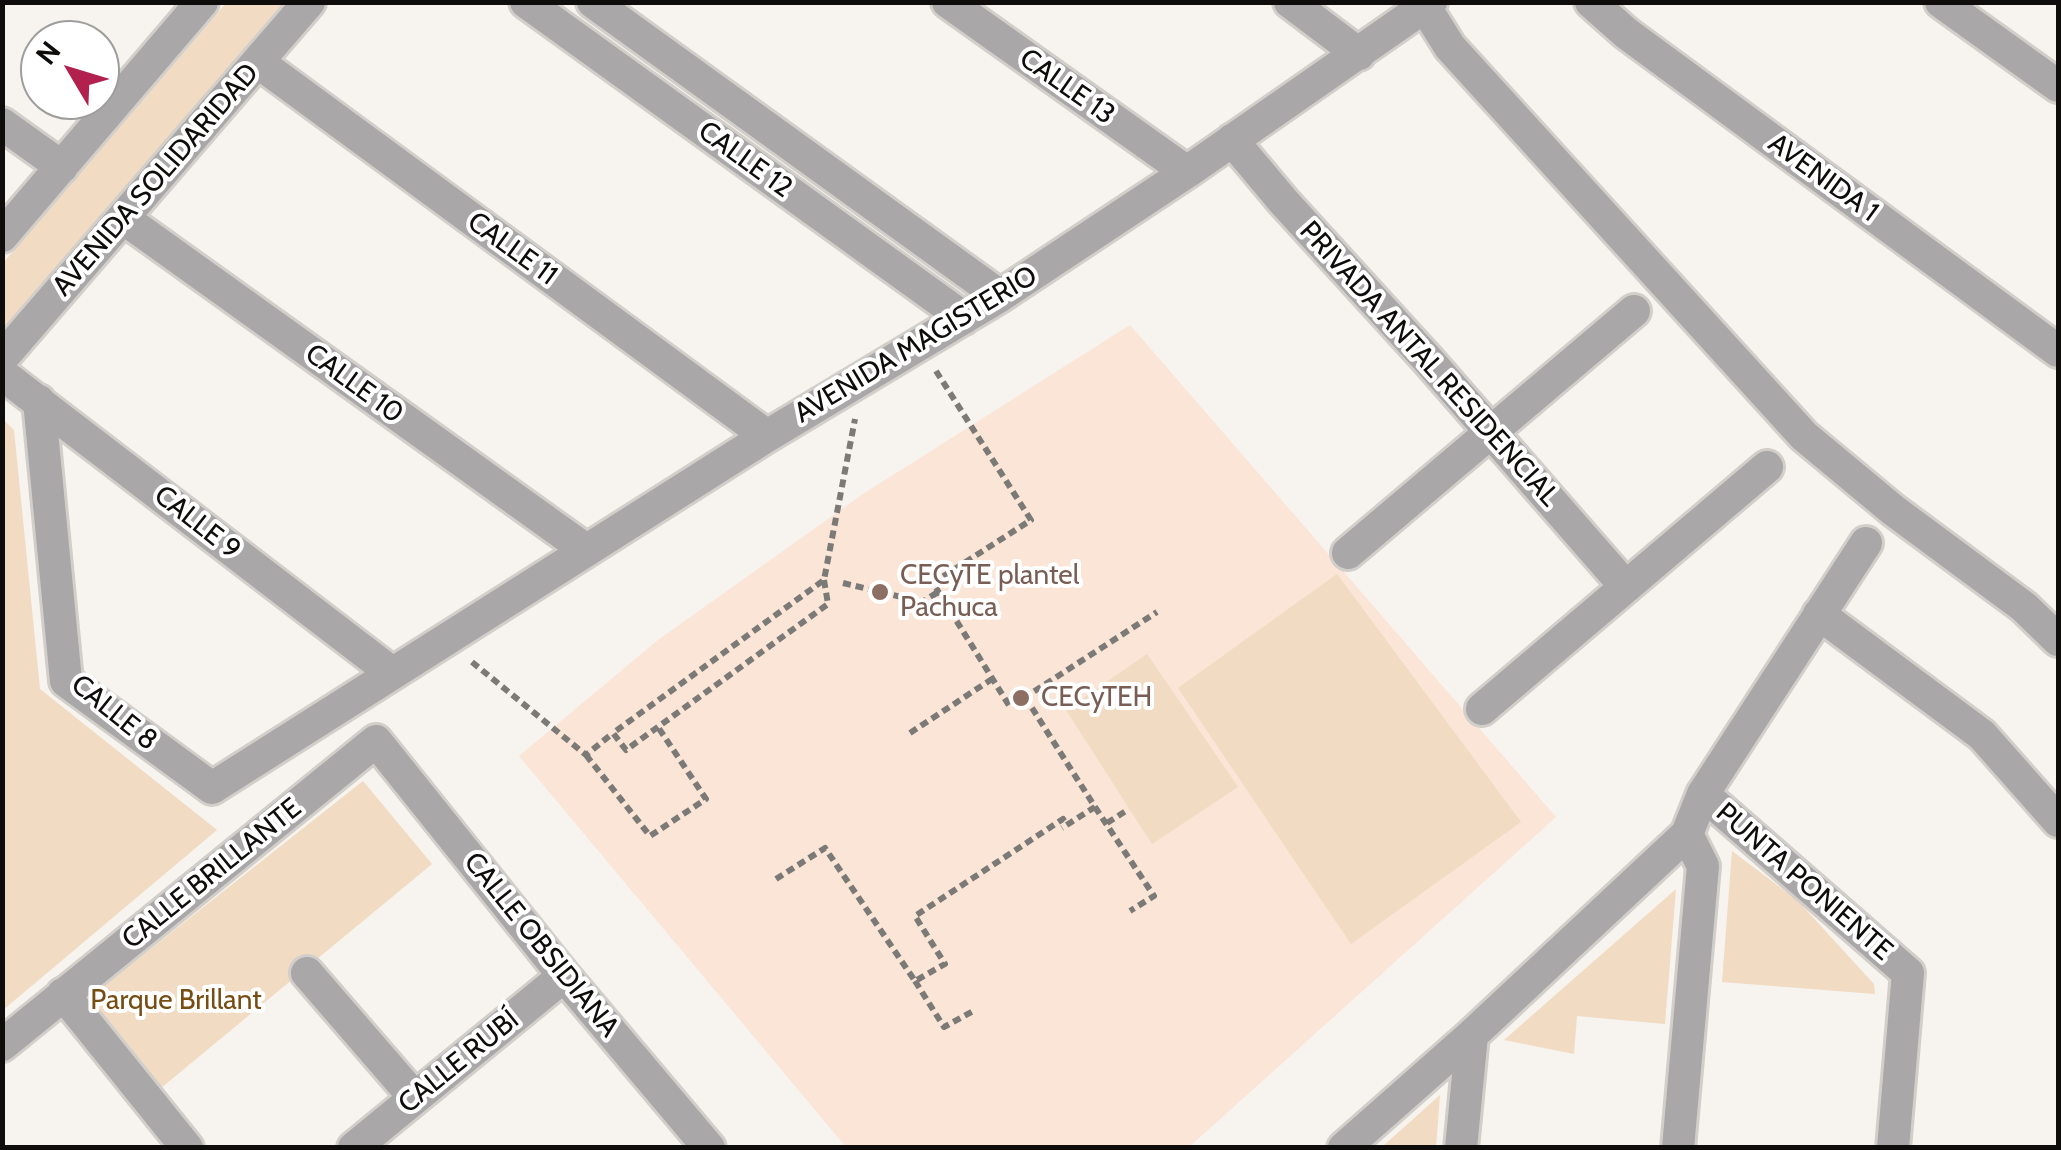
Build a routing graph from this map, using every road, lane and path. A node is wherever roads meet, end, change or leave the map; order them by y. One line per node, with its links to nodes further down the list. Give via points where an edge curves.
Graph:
1 (308, 2): 11 (street, AVENIDA SOLIDARIDAD)
2 (526, 2): 21 (street, CALLE 12)
3 (593, 2): 19 (street, CALLE 12)
4 (948, 2): 16 (street, CALLE 13)
5 (1290, 2): 10 (street)
6 (1591, 2): 23 (street, AVENIDA 1)
7 (1941, 2): 12 (street)
8 (1428, 5): 10 (street, AVENIDA MAGISTERIO); 43 (street, via 1450,47 1804,436)
9 (187, 7): 15 (street)
10 (1359, 54): 14 (street, AVENIDA MAGISTERIO)
11 (258, 62): 17 (street, AVENIDA SOLIDARIDAD); 29 (street, CALLE 11)
12 (2058, 86)
13 (2, 124): 15 (street)
14 (1232, 140): 16 (street, AVENIDA MAGISTERIO); 28 (street, PRIVADA ANTAL RESIDENCIAL)
15 (62, 167): 18 (street)
16 (1186, 172): 19 (street, AVENIDA MAGISTERIO)
17 (123, 218): 24 (street, AVENIDA SOLIDARIDAD); 34 (street, CALLE 10)
18 (2, 236)
19 (1000, 296): 21 (street, AVENIDA MAGISTERIO)
20 (1634, 312): 28 (street)
21 (964, 318): 22 (street, AVENIDA MAGISTERIO)
22 (920, 345): 26 (street, AVENIDA MAGISTERIO); 31 (path)
23 (2058, 351)
24 (2, 358)
25 (2, 374): 27 (street, CALLE 9)
26 (863, 379): 29 (street, AVENIDA MAGISTERIO); 36 (path)
27 (39, 401): 44 (street, CALLE 9); 44 (street, CALLE 8, via 66,681 212,788)
28 (1492, 432): 35 (street); 38 (street, PRIVADA ANTAL RESIDENCIAL)
29 (767, 436): 34 (street, AVENIDA MAGISTERIO)
30 (1767, 468): 38 (street)
31 (1031, 520): 32 (path); 39 (path, via 932,584)
32 (1036, 528)
33 (1866, 543): 41 (street, PUNTA PONIENTE)
34 (586, 550): 42 (street, AVENIDA MAGISTERIO)
35 (1348, 553)
36 (824, 580): 48 (path, via 828,604); 49 (path)
37 (843, 583): 39 (path, via 922,602)
38 (1626, 587): 47 (street)
39 (938, 592): 45 (path)
40 (1157, 612): 46 (path)
41 (1819, 614): 53 (street, PUNTA PONIENTE); 56 (street, via 1982,735)
42 (444, 639): 44 (street, AVENIDA MAGISTERIO); 52 (path)
43 (2058, 640)
44 (392, 673)
45 (992, 679): 46 (path, via 1010,707); 50 (path)
46 (1024, 697): 54 (path)
47 (1482, 709)
48 (658, 727): 49 (path, via 626,750); 52 (path, via 706,799 650,836)
49 (613, 733): 52 (path)
50 (910, 733)
51 (376, 740): 62 (street, CALLE OBSIDIANA); 64 (street, CALLE BRILLANTE)
52 (586, 755)
53 (1703, 794): 58 (street, PUNTA PONIENTE); 75 (street, PUNTA PONIENTE, via 1908,972)
54 (1096, 806): 57 (path); 63 (path, via 1064,827 1063,819 914,916 945,964)
55 (1129, 809): 57 (path)
56 (2058, 821)
57 (1107, 824): 60 (path, via 1154,896)
58 (1687, 834): 66 (street, PUNTA PONIENTE); 74 (street, PUNTA PONIENTE, via 1703,866)
59 (776, 879): 63 (path, via 825,848)
60 (1130, 910)
61 (306, 973): 68 (street)
62 (564, 976): 68 (street, CALLE RUBÍ); 69 (street, CALLE OBSIDIANA)
63 (915, 981): 65 (path, via 944,1027)
64 (64, 994): 67 (street, CALLE BRILLANTE); 70 (street)
65 (974, 1010)
66 (1472, 1035): 72 (street, PUNTA PONIENTE); 73 (street)
67 (2, 1045)
68 (415, 1098): 71 (street, CALLE RUBÍ)
69 (693, 1142)
70 (187, 1148)
71 (354, 1148)
72 (1344, 1148)
73 (1461, 1148)
74 (1678, 1148)
75 (1894, 1148)

